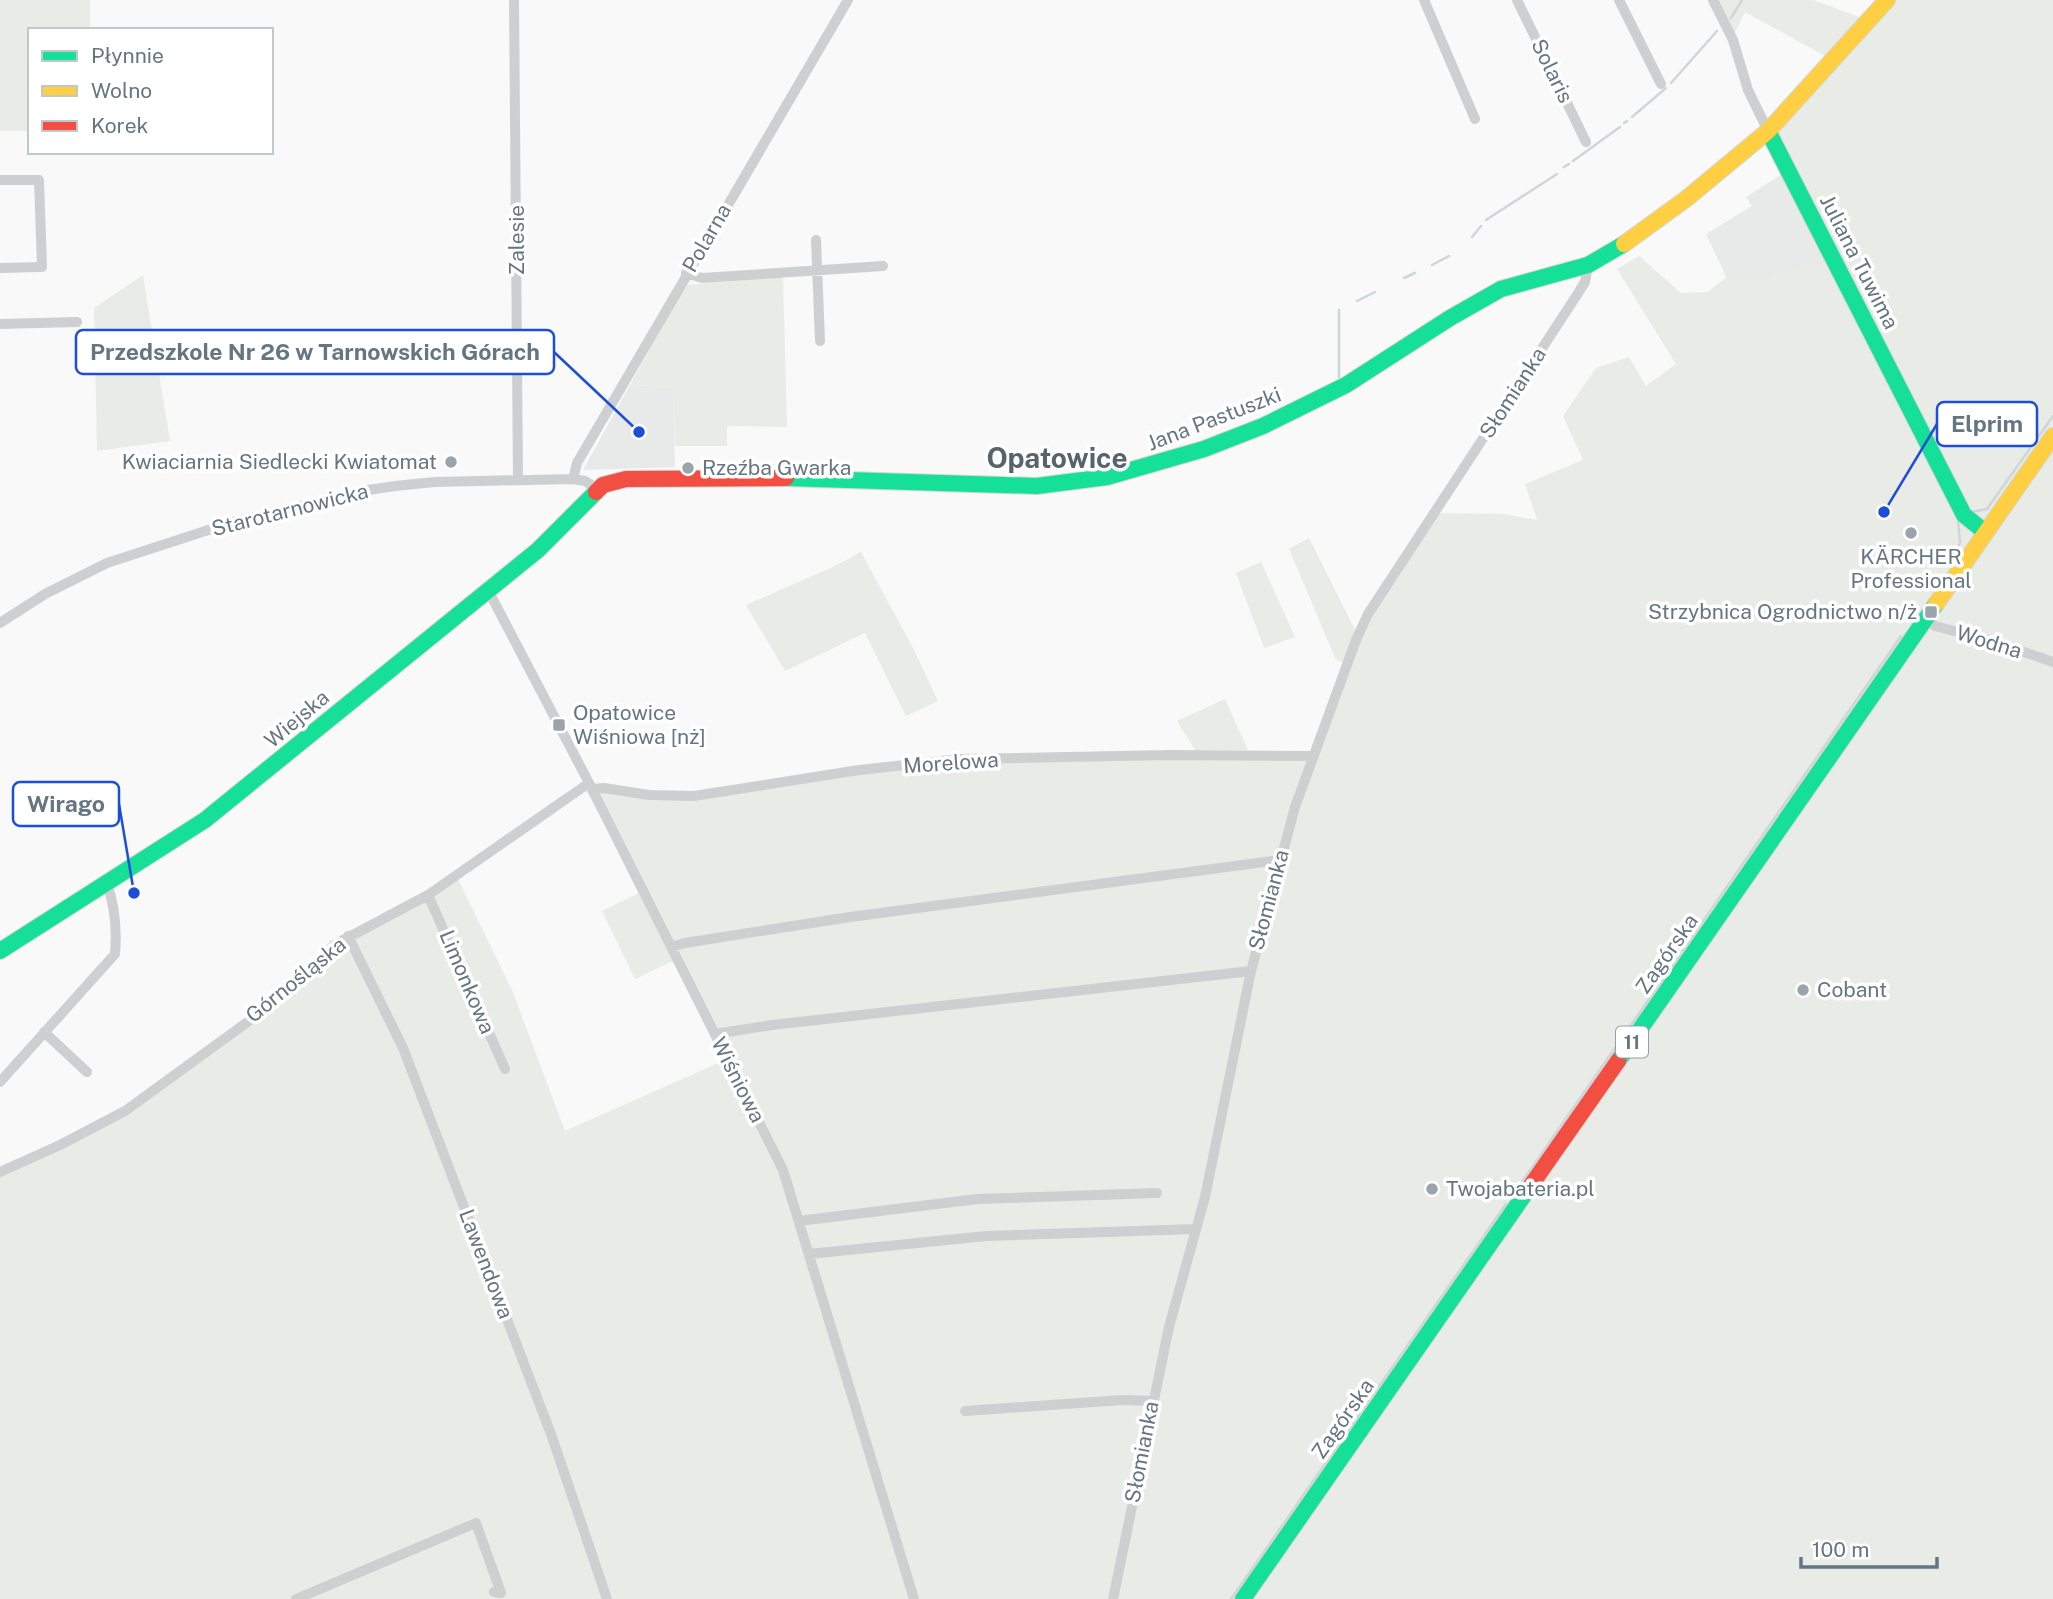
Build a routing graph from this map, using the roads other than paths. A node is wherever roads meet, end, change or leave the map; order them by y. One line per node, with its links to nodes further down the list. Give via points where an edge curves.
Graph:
1 (514, 0): 24 (street, Zalesie)
2 (848, 0): 18 (street, Polarna)
3 (1424, 0): 9 (street)
4 (1517, 0): 11 (street, Solaris)
5 (1619, 0): 8 (street)
6 (1713, 0): 10 (street, Juliana Tuwima)
7 (1886, 0): 10 (main road, Jana Pastuszki)
8 (1661, 84)
9 (1475, 118)
10 (1768, 131): 15 (main road, Jana Pastuszki, via 1686,199); 26 (main road, Juliana Tuwima, via 1964,515)
11 (1586, 142)
12 (0, 180): 16 (street, via 39,180 42,267)
13 (816, 240): 17 (street)
14 (883, 265): 17 (street)
15 (1588, 265): 25 (main road, Jana Pastuszki, via 1492,293 1346,385 1263,426 1204,449 1107,477 1014,486 650,478 618,480); 31 (street, Słomianka, via 1575,298 1373,605)
16 (0, 268)
17 (816, 270): 18 (street, via 702,278); 21 (street)
18 (687, 272): 23 (street, Polarna, via 576,463)
19 (77, 322): 20 (street)
20 (0, 324)
21 (820, 341)
22 (2053, 436): 26 (main road, Zagórska)
23 (573, 479): 24 (street, Starotarnowicka); 25 (street, Starotarnowicka)
24 (518, 480): 29 (street, Starotarnowicka, via 381,488 236,522 107,563)
25 (598, 489): 27 (main road, Wiejska, via 557,534)
26 (1985, 532): 28 (main road, Zagórska / 11)
27 (488, 590): 32 (street, Wiśniowa); 34 (main road, Wiejska, via 205,820)
28 (1926, 620): 30 (street, Wodna); 57 (main road, Zagórska / 11)
29 (0, 623)
30 (2053, 662)
31 (1313, 756): 32 (street, Morelowa, via 960,759 694,796 649,796); 33 (street, Słomianka)
32 (590, 786): 35 (street, Górnośląska); 37 (street, Wiśniowa)
33 (1279, 860): 37 (street, via 850,917); 39 (street, Słomianka)
34 (107, 884): 38 (main road, Wiejska); 40 (street, via 117,932 115,954)
35 (428, 895): 36 (street, Górnośląska); 42 (street, Limonkowa)
36 (348, 936): 45 (street, Górnośląska, via 275,1002 125,1111); 54 (street, Lawendowa, via 403,1048 551,1434)
37 (671, 947): 41 (street, Wiśniowa)
38 (0, 951)
39 (1251, 971): 41 (street); 48 (street, Słomianka)
40 (44, 1032): 43 (street); 44 (street)
41 (715, 1034): 47 (street, Wiśniowa, via 783,1170)
42 (505, 1069)
43 (87, 1072)
44 (0, 1082)
45 (0, 1172)
46 (1157, 1193): 47 (street, via 977,1199)
47 (799, 1222): 49 (street, Wiśniowa)
48 (1196, 1229): 49 (street, via 986,1236); 50 (street, Słomianka)
49 (809, 1254): 55 (street, Wiśniowa)
50 (1153, 1401): 51 (street); 56 (street, Słomianka)
51 (965, 1411)
52 (494, 1595): 53 (street, via 476,1523)
53 (296, 1599)
54 (607, 1599)
55 (914, 1599)
56 (1113, 1599)
57 (1243, 1599)

